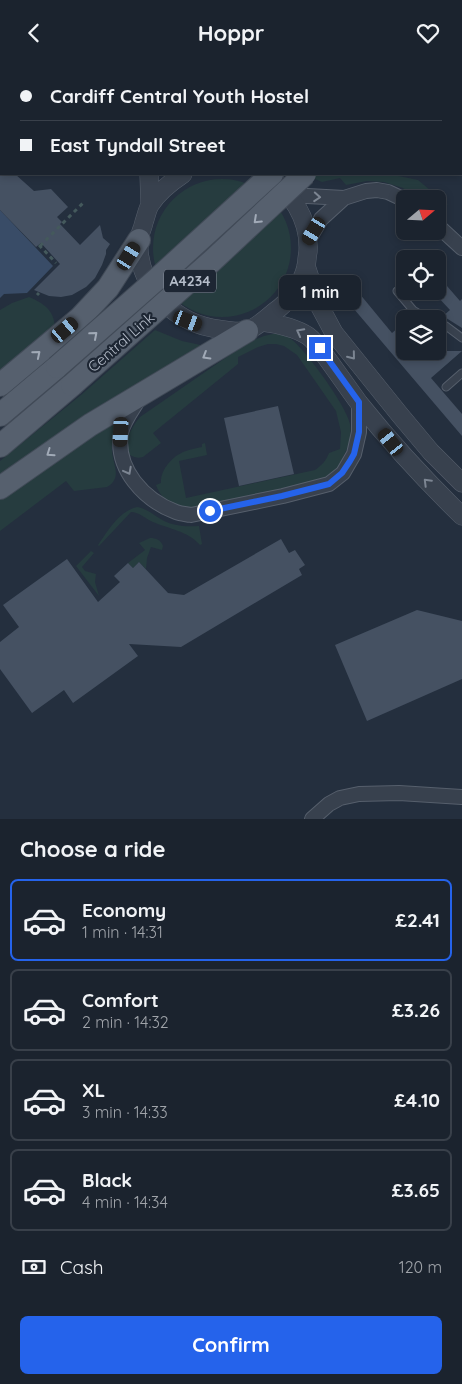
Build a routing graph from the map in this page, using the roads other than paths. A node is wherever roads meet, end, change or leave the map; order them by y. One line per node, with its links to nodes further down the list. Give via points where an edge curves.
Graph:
1 (149, 175): 9 (street)
2 (182, 175): 9 (street, via 167,185)
3 (266, 175): 6 (street)
4 (271, 175): 25 (main road, Central Link / A4234, one-way to 4, bridge)
5 (304, 175): 26 (main road, Central Link / A4234, one-way to 26, bridge, via 213,260)
6 (290, 195): 8 (street, one-way to 8); 12 (street, via 302,216)
7 (396, 196): 8 (street, via 377,190)
8 (344, 198): 12 (street, via 321,219)
9 (150, 205): 11 (street)
10 (446, 233): 13 (street)
11 (139, 240): 17 (street, via 141,267 157,295 172,311 203,327 224,331); 21 (main road, one-way to 11, via 94,303 108,288)
12 (308, 241): 14 (street)
13 (462, 248)
14 (306, 266): 17 (street, via 285,303); 27 (street, one-way to 27, via 334,333 431,452)
15 (405, 300): 16 (lane)
16 (414, 310)
17 (254, 326): 23 (main road, one-way to 23); 24 (street, one-way to 17, via 310,337 278,324)
18 (446, 326): 19 (lane)
19 (462, 338)
20 (462, 373): 22 (lane)
21 (0, 385)
22 (446, 387)
23 (141, 394): 24 (street, one-way to 24, via 121,432 120,449 124,465 141,491 177,513 191,515 329,484 342,473 354,454 359,432); 28 (main road, one-way to 28)
24 (359, 402): 29 (street, one-way to 24, via 423,478)
25 (0, 415)
26 (0, 446)
27 (462, 483)
28 (0, 488)
29 (462, 516)
30 (462, 797): 31 (street, via 360,794 340,798)
31 (312, 819)

